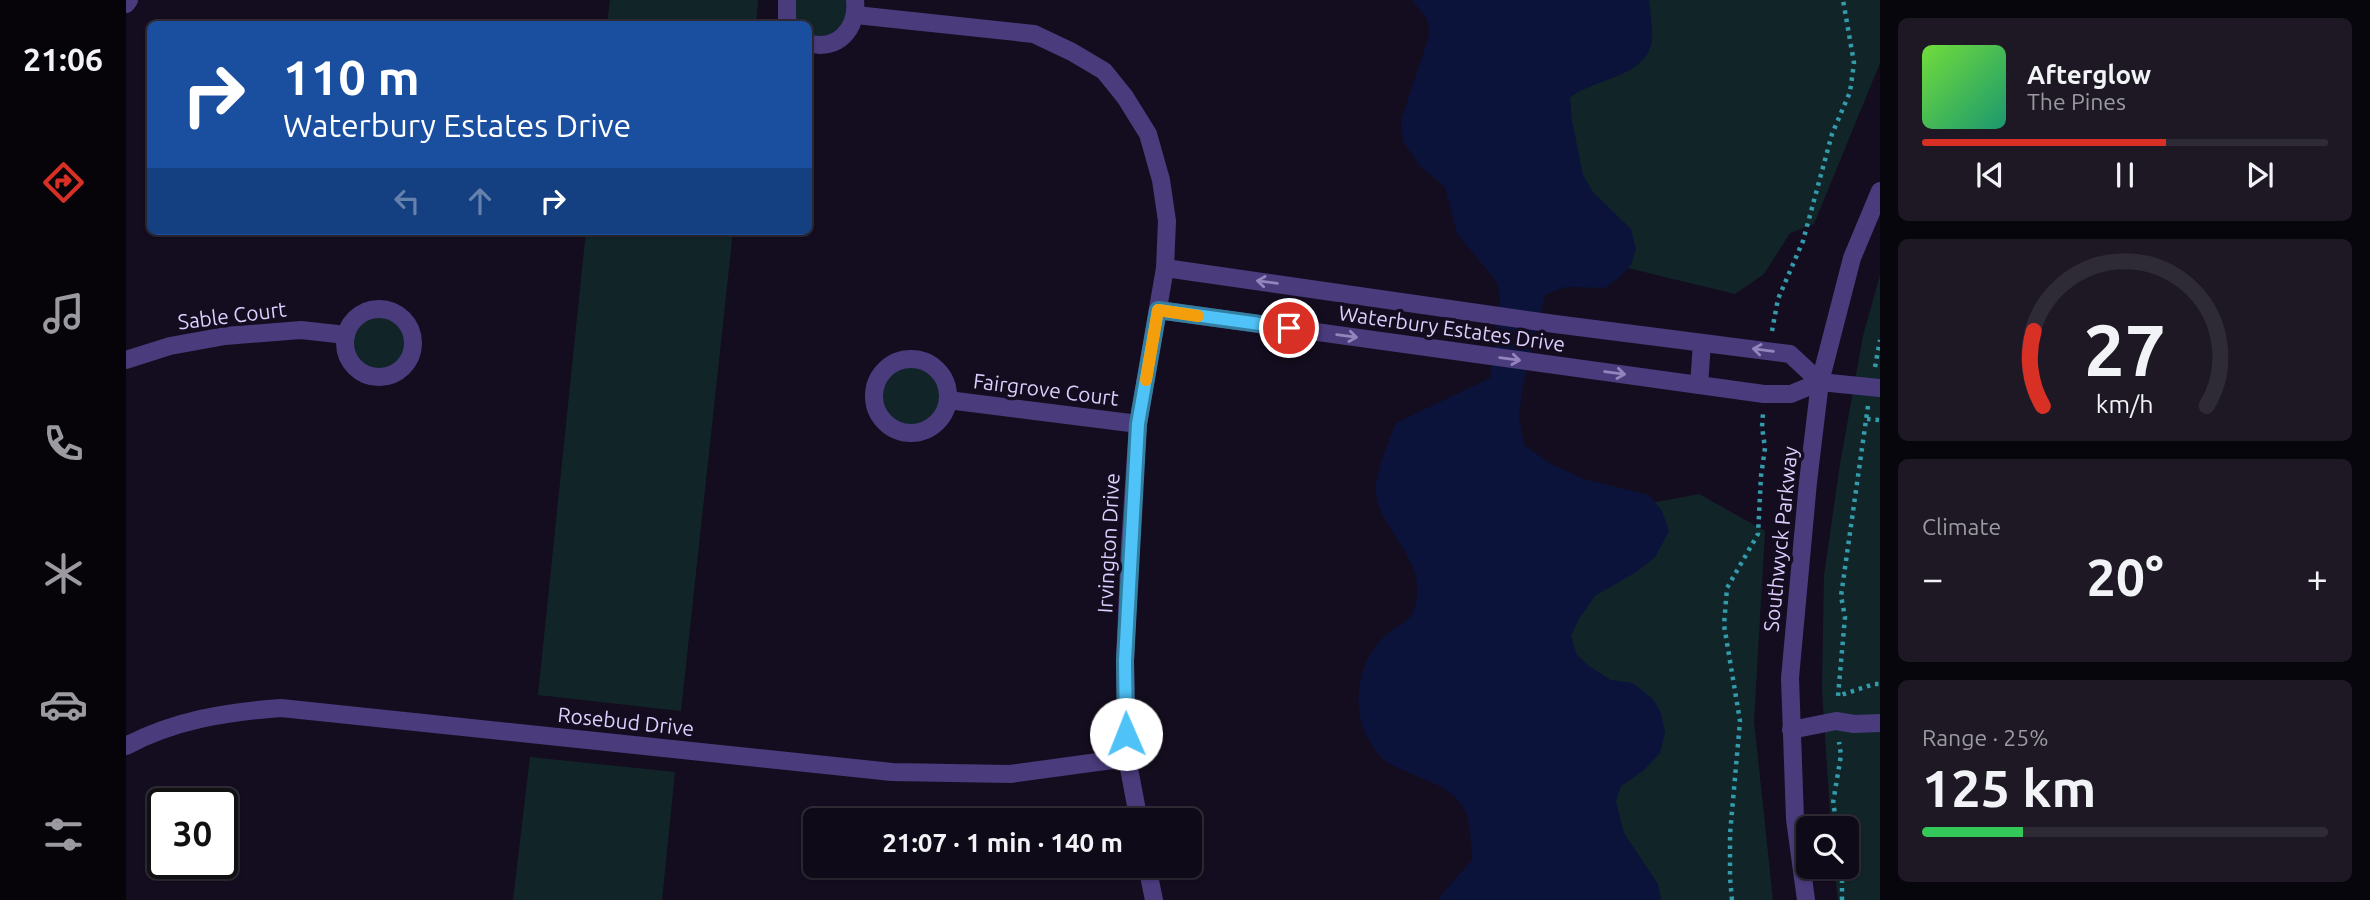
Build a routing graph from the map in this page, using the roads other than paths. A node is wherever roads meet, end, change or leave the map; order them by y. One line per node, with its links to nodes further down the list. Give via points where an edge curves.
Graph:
1 (787, 0): 3 (street)
2 (856, 7): 4 (street, via 852,27 843,38); 6 (street, Irvington Drive, via 1034,34 1104,71 1148,134 1167,221)
3 (787, 21)
4 (812, 44)
5 (1880, 191): 11 (street, Southwyck Parkway, via 1852,258)
6 (1165, 268): 7 (street, Irvington Drive); 9 (street, Waterbury Estates Drive, one-way to 6)
7 (1158, 310): 12 (street, Waterbury Estates Drive, one-way to 12); 15 (street, Irvington Drive)
8 (346, 335): 10 (street, Sable Court, via 301,330 225,336)
9 (1702, 342): 11 (street, Waterbury Estates Drive, one-way to 9, via 1790,354); 12 (street)
10 (126, 360)
11 (1820, 382): 12 (street, Waterbury Estates Drive, via 1791,394); 13 (street); 17 (street, Southwyck Parkway, via 1795,613)
12 (1699, 385)
13 (1876, 388)
14 (948, 400): 14 (street, Fairgrove Court, via 940,372 915,359 888,366 878,377 874,392 882,419 907,433 935,425); 15 (street, Fairgrove Court)
15 (1138, 424): 19 (street, Irvington Drive, via 1125,661)
16 (1880, 723): 17 (street, via 1836,721)
17 (1791, 730): 23 (street, Southwyck Parkway, via 1795,818)
18 (126, 746): 19 (street, Rosebud Drive, via 187,721 281,708 892,772 1010,774)
19 (1127, 758): 20 (street, Irvington Drive)
20 (1137, 808)
21 (1149, 878): 22 (street)
22 (1154, 900)
23 (1806, 900)

